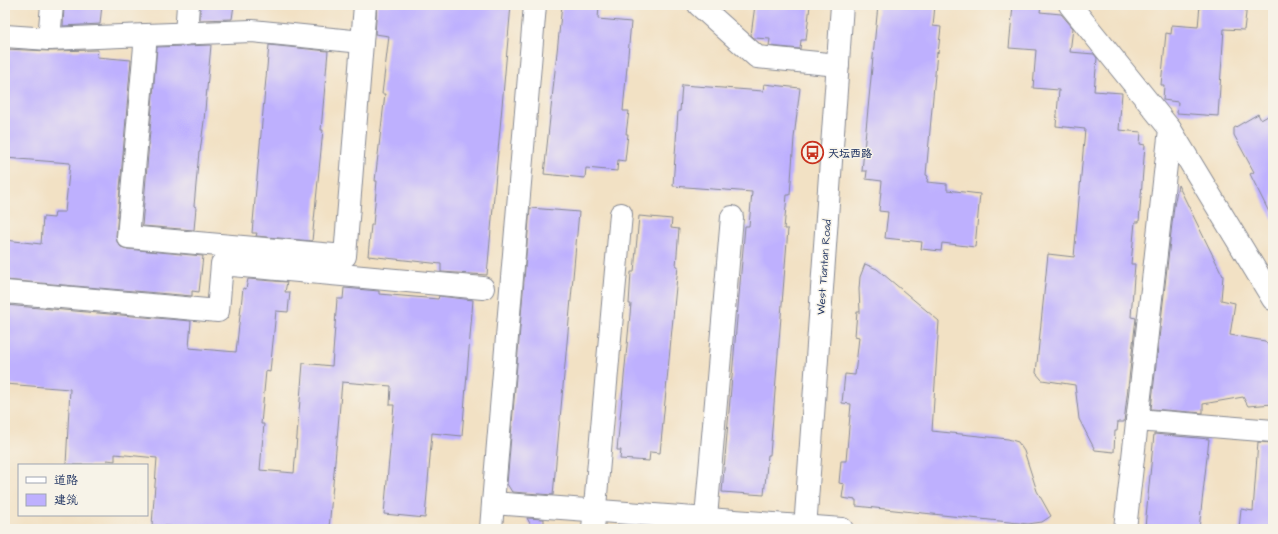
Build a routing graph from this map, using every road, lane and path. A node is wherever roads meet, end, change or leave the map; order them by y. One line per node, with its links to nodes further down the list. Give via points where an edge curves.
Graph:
1 (52, 5): 11 (street)
2 (188, 5): 8 (street)
3 (365, 5): 12 (street)
4 (534, 5): 22 (street)
5 (699, 5): 13 (street, via 757,57)
6 (842, 5): 13 (street, West Tiantan Road)
7 (1070, 5): 14 (street)
8 (186, 34): 9 (street); 12 (street, via 252,31)
9 (146, 35): 11 (street); 12 (street, via 128,237 345,256)
10 (5, 36): 11 (street)
11 (49, 39)
12 (362, 42)
13 (838, 64): 25 (street, West Tiantan Road)
14 (1170, 129): 19 (street); 20 (street)
15 (621, 214): 23 (street)
16 (732, 217): 24 (street)
17 (483, 288): 18 (street, via 222,264 218,311)
18 (5, 292)
19 (1273, 299)
20 (1137, 420): 21 (street); 28 (street)
21 (1273, 431)
22 (493, 503): 23 (street); 26 (street)
23 (593, 520): 24 (street)
24 (705, 524): 25 (street)
25 (805, 527): 27 (street)
26 (491, 529)
27 (842, 529)
28 (1125, 529)

